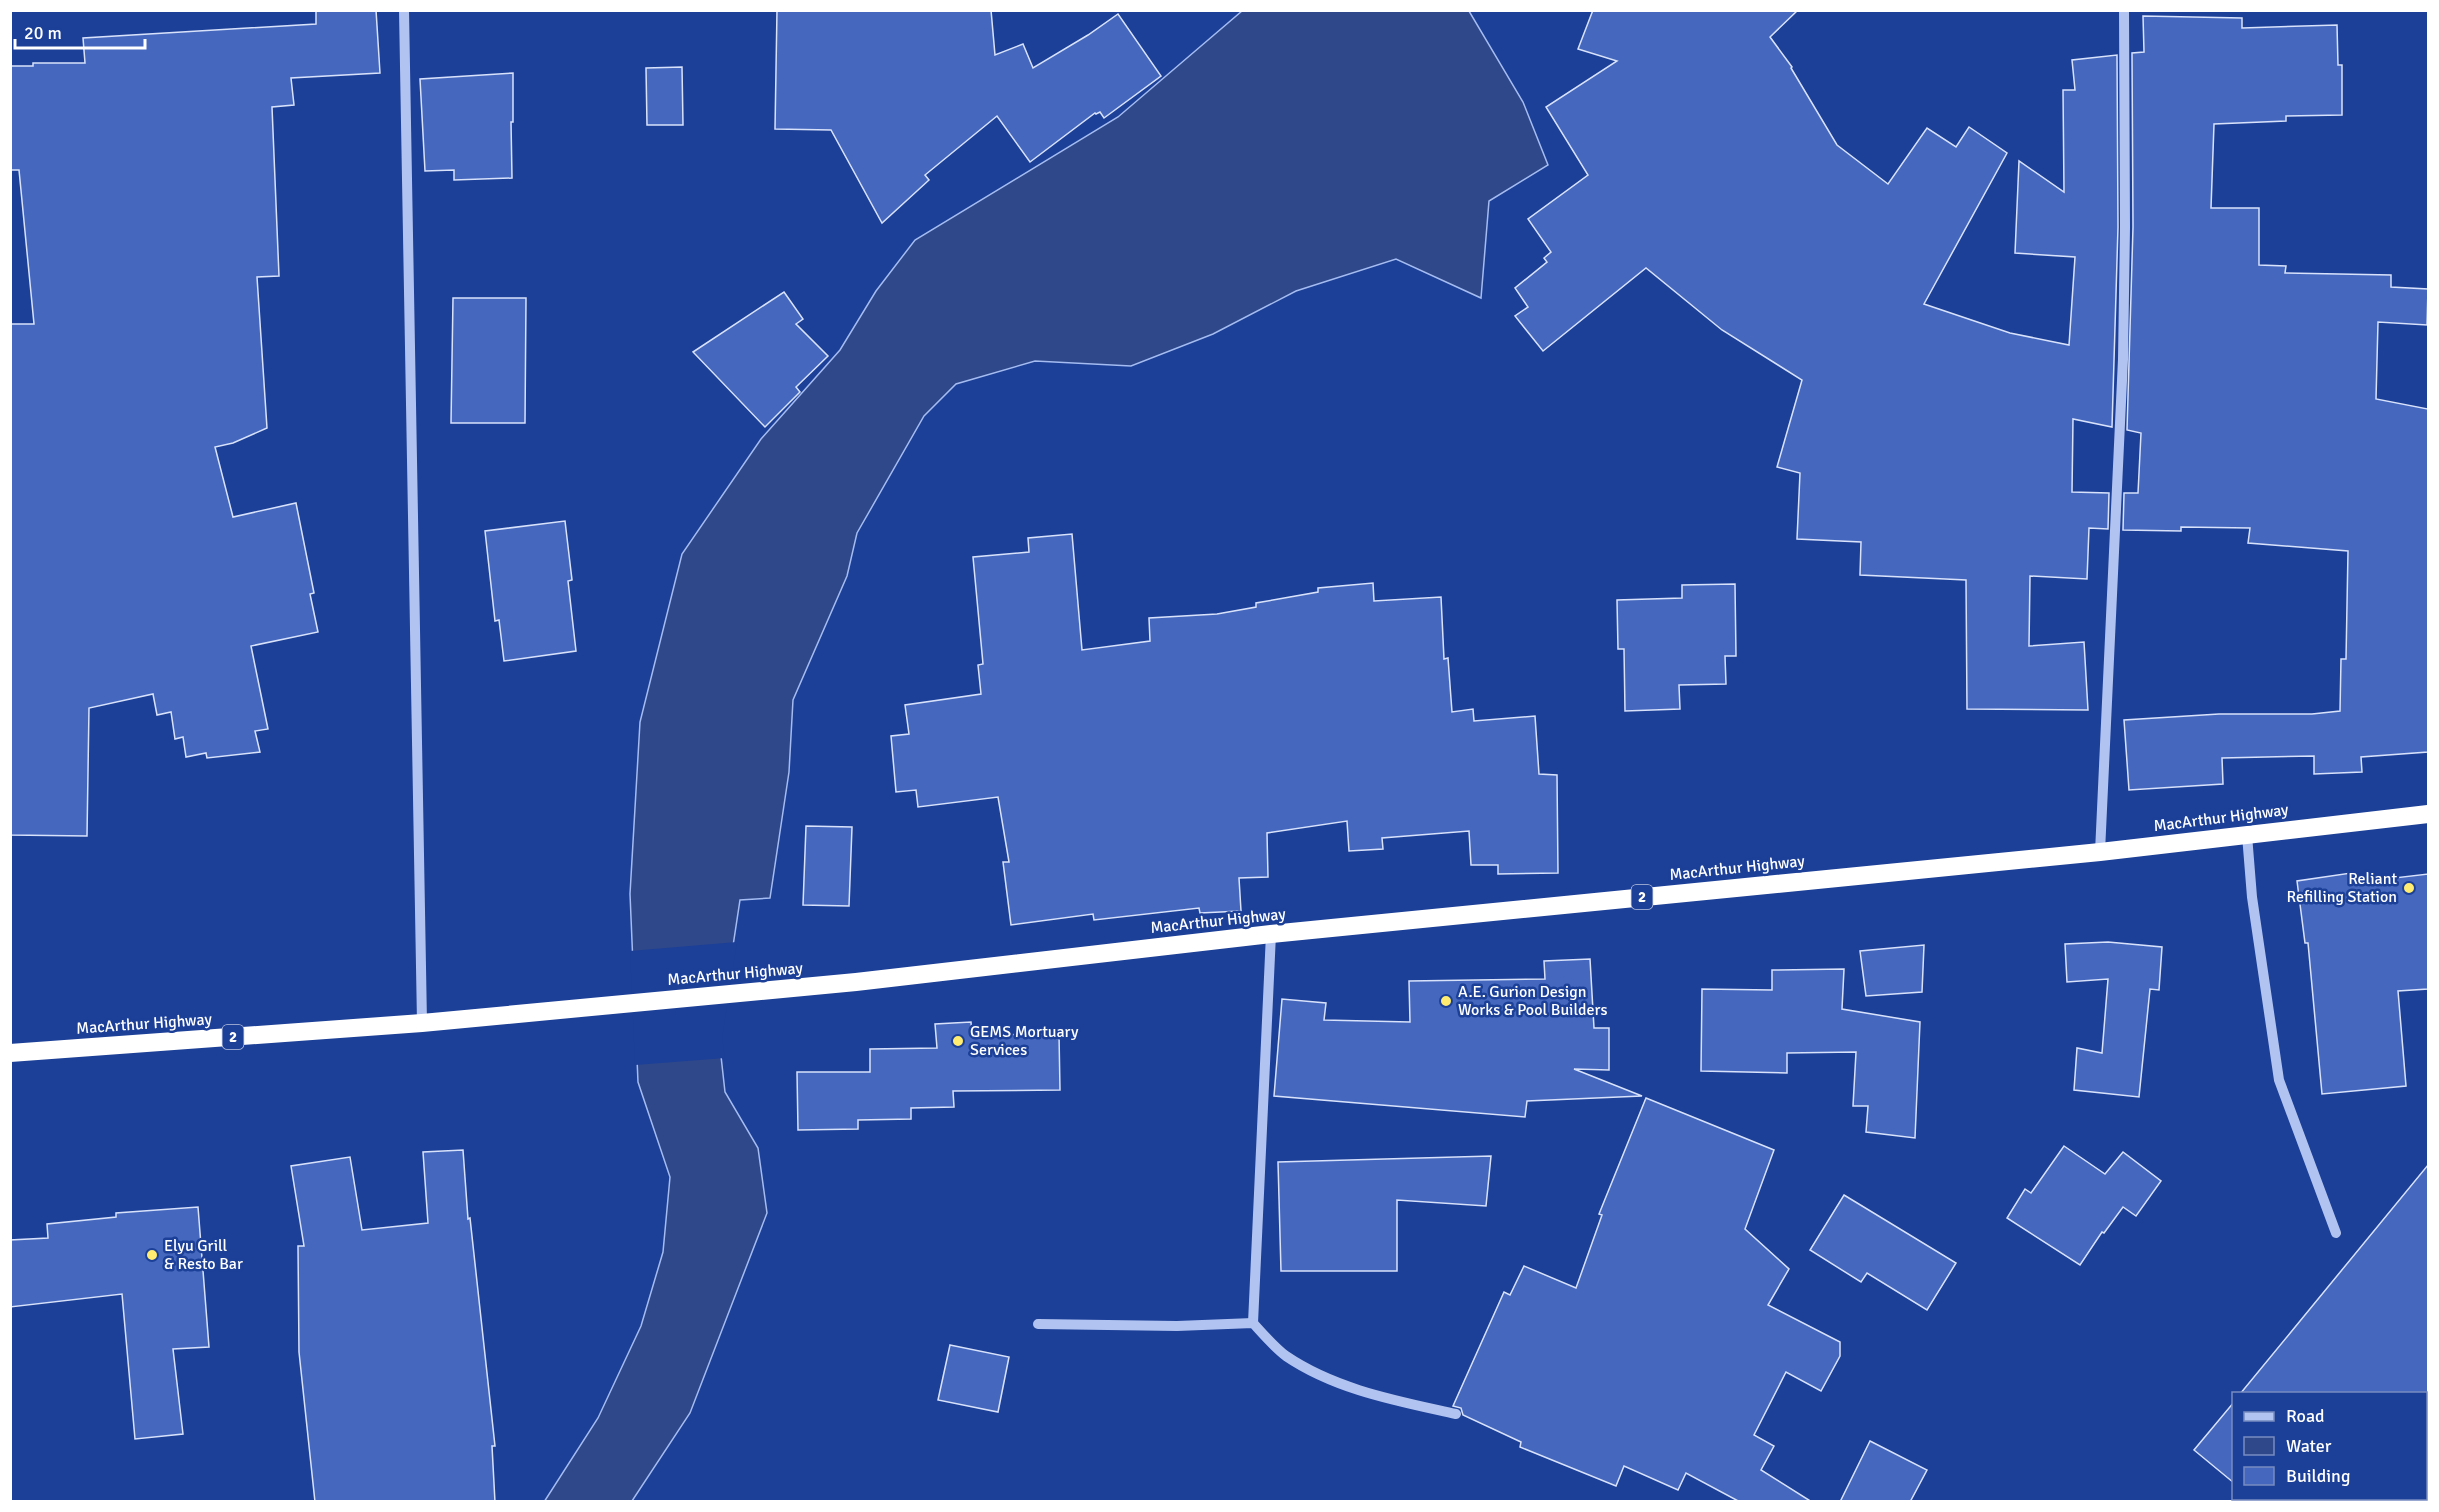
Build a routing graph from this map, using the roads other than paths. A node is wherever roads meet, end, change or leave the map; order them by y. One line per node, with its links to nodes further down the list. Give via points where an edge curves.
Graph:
1 (404, 10): 7 (street)
2 (2124, 10): 5 (street, via 2123,359)
3 (2428, 814): 4 (highway, MacArthur Highway / 2)
4 (2247, 835): 5 (highway, MacArthur Highway / 2); 9 (street, via 2252,897 2279,1080)
5 (2100, 852): 6 (highway, MacArthur Highway / 2)
6 (1271, 934): 7 (highway, MacArthur Highway / 2, via 856,982); 11 (street)
7 (422, 1023): 8 (highway, MacArthur Highway / 2)
8 (10, 1053)
9 (2336, 1233)
10 (1038, 1323): 11 (street)
11 (1253, 1323): 12 (street, via 1285,1355 1329,1379)
12 (1456, 1414)

